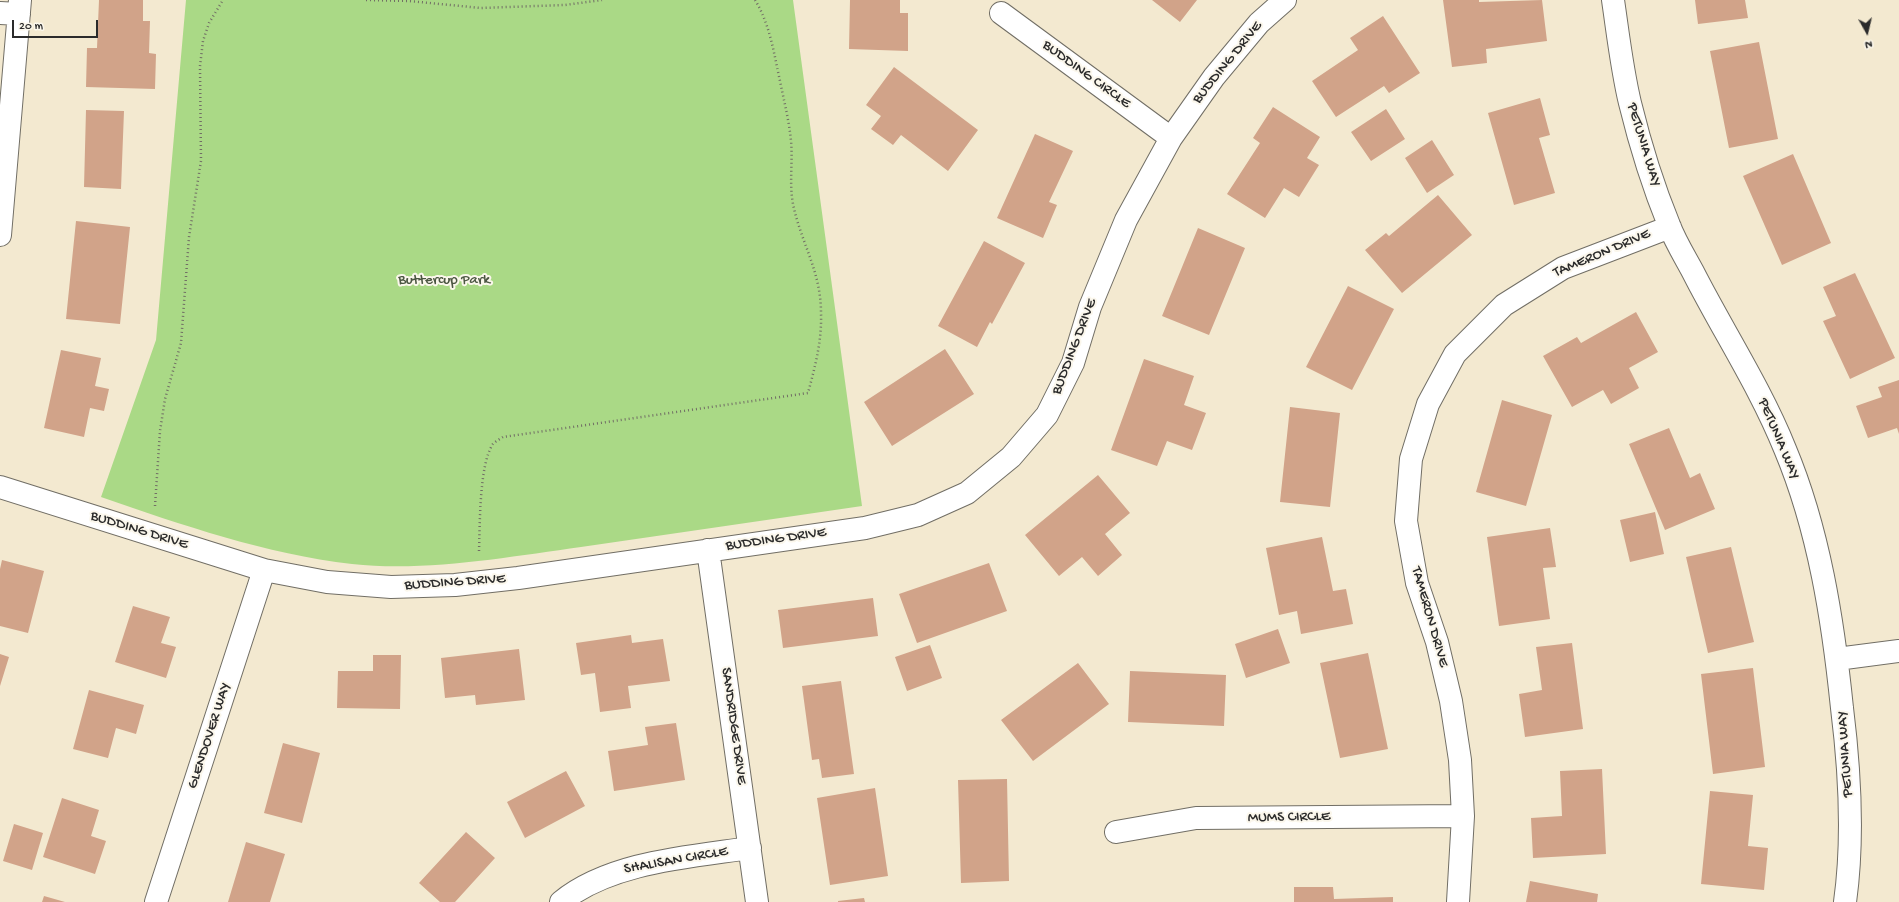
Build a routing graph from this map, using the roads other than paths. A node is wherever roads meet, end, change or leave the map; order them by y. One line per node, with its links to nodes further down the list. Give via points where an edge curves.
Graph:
1 (1285, 0): 5 (street, BUDDING DRIVE, via 1259,23 1214,77)
2 (1613, 0): 6 (street, PETUNIA WAY, via 1630,102 1648,166)
3 (13, 9): 7 (street)
4 (1001, 12): 5 (street, BUDDING CIRCLE)
5 (1171, 138): 9 (street, BUDDING DRIVE, via 1126,220 1090,307 1073,363 1047,415 1011,457 967,493 918,515 865,528)
6 (1670, 227): 12 (street, PETUNIA WAY, via 1753,382 1785,449 1809,518 1826,592); 13 (street, TAMERON DRIVE, via 1563,268 1504,304 1454,354 1428,404 1411,460 1406,521 1417,583 1437,642 1451,701 1460,760)
7 (0, 234)
8 (0, 487): 10 (street, BUDDING DRIVE)
9 (708, 550): 10 (street, BUDDING DRIVE, via 455,585 391,587 327,582); 15 (street, SANDRIDGE DRIVE)
10 (264, 570): 16 (street, GLENDOVER WAY)
11 (1899, 651): 12 (street)
12 (1837, 660): 20 (street, PETUNIA WAY, via 1851,819)
13 (1462, 816): 14 (street, MUMS CIRCLE, via 1196,818); 19 (street, TAMERON DRIVE)
14 (1116, 832)
15 (750, 848): 17 (street, SHALISAN CIRCLE, via 664,860 615,873); 18 (street, SANDRIDGE DRIVE)
16 (156, 902)
17 (561, 902)
18 (757, 902)
19 (1458, 902)
20 (1845, 902)

